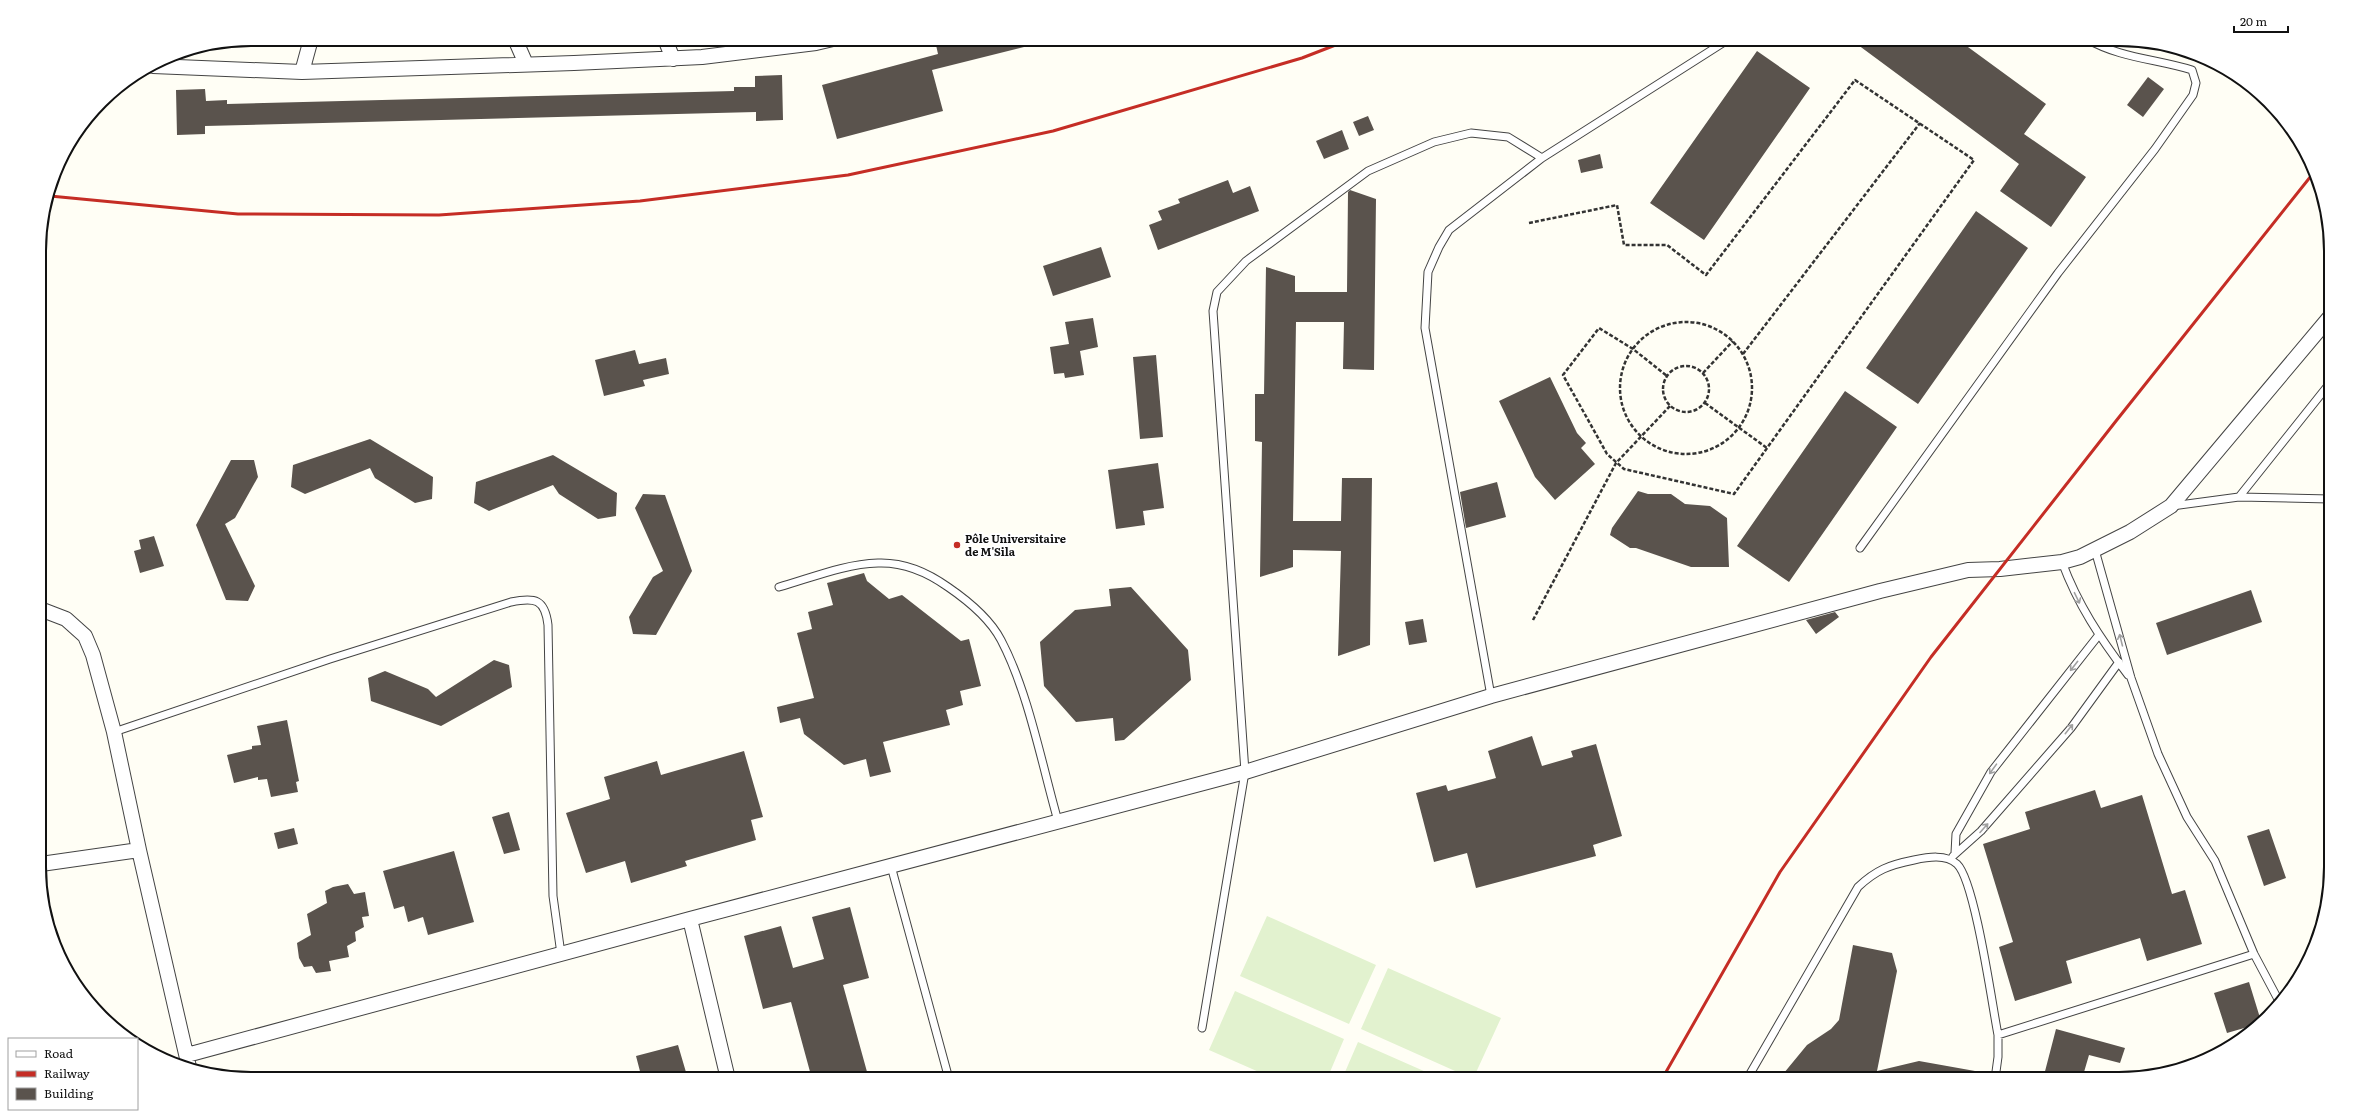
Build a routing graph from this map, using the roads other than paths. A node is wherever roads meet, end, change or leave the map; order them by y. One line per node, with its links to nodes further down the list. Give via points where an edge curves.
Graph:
1 (309, 46): 10 (street)
2 (518, 46): 8 (street)
3 (668, 46): 7 (street)
4 (786, 46): 7 (street, via 745,53)
5 (1718, 46): 11 (lane)
6 (2099, 46): 17 (lane, via 2136,59 2192,70 2196,83 2193,95 2155,149 2054,279)
7 (673, 59): 8 (street)
8 (526, 64): 10 (street)
9 (162, 66): 10 (street)
10 (302, 72)
11 (1542, 158): 25 (lane, via 1449,230 1428,272 1425,328); 27 (lane, via 1508,138 1471,133 1434,142 1368,171 1246,261 1217,292 1213,311)
12 (2324, 325): 16 (street)
13 (2324, 390): 14 (lane)
14 (2240, 497): 15 (lane); 16 (lane)
15 (2324, 499)
16 (2171, 506): 18 (street)
17 (1860, 548)
18 (2095, 550): 19 (street); 24 (lane, one-way to 18)
19 (2062, 562): 22 (lane, one-way to 22, via 2078,600); 25 (street, via 1968,570 1934,577)
20 (779, 587): 28 (lane, via 844,568 878,563 905,565 932,575 959,595 982,616 1001,639 1019,682)
21 (46, 611): 26 (street, via 66,619 85,636 101,681)
22 (2098, 636): 23 (lane); 30 (lane, one-way to 30, via 1991,772 1956,834)
23 (2119, 662): 24 (lane); 30 (lane, one-way to 23, via 1981,832 2071,728)
24 (2131, 678): 35 (lane, via 2158,754 2187,817 2215,861)
25 (1491, 696): 27 (street)
26 (114, 732): 29 (street); 34 (lane, via 330,658 530,598 546,611 548,625 553,896)
27 (1245, 772): 28 (street); 37 (lane)
28 (1058, 821): 32 (street)
29 (139, 850): 31 (street); 39 (street)
30 (1953, 857): 38 (lane, via 1964,874 1972,899); 42 (lane, via 1916,859 1893,865 1875,872 1858,887)
31 (46, 863)
32 (891, 866): 33 (street); 41 (lane)
33 (690, 919): 34 (street); 40 (street)
34 (561, 954): 39 (street)
35 (2254, 954): 36 (lane); 38 (lane)
36 (2277, 997)
37 (1202, 1028)
38 (1998, 1035): 43 (lane)
39 (188, 1061)
40 (726, 1072)
41 (947, 1072)
42 (1751, 1072)
43 (1996, 1072)

